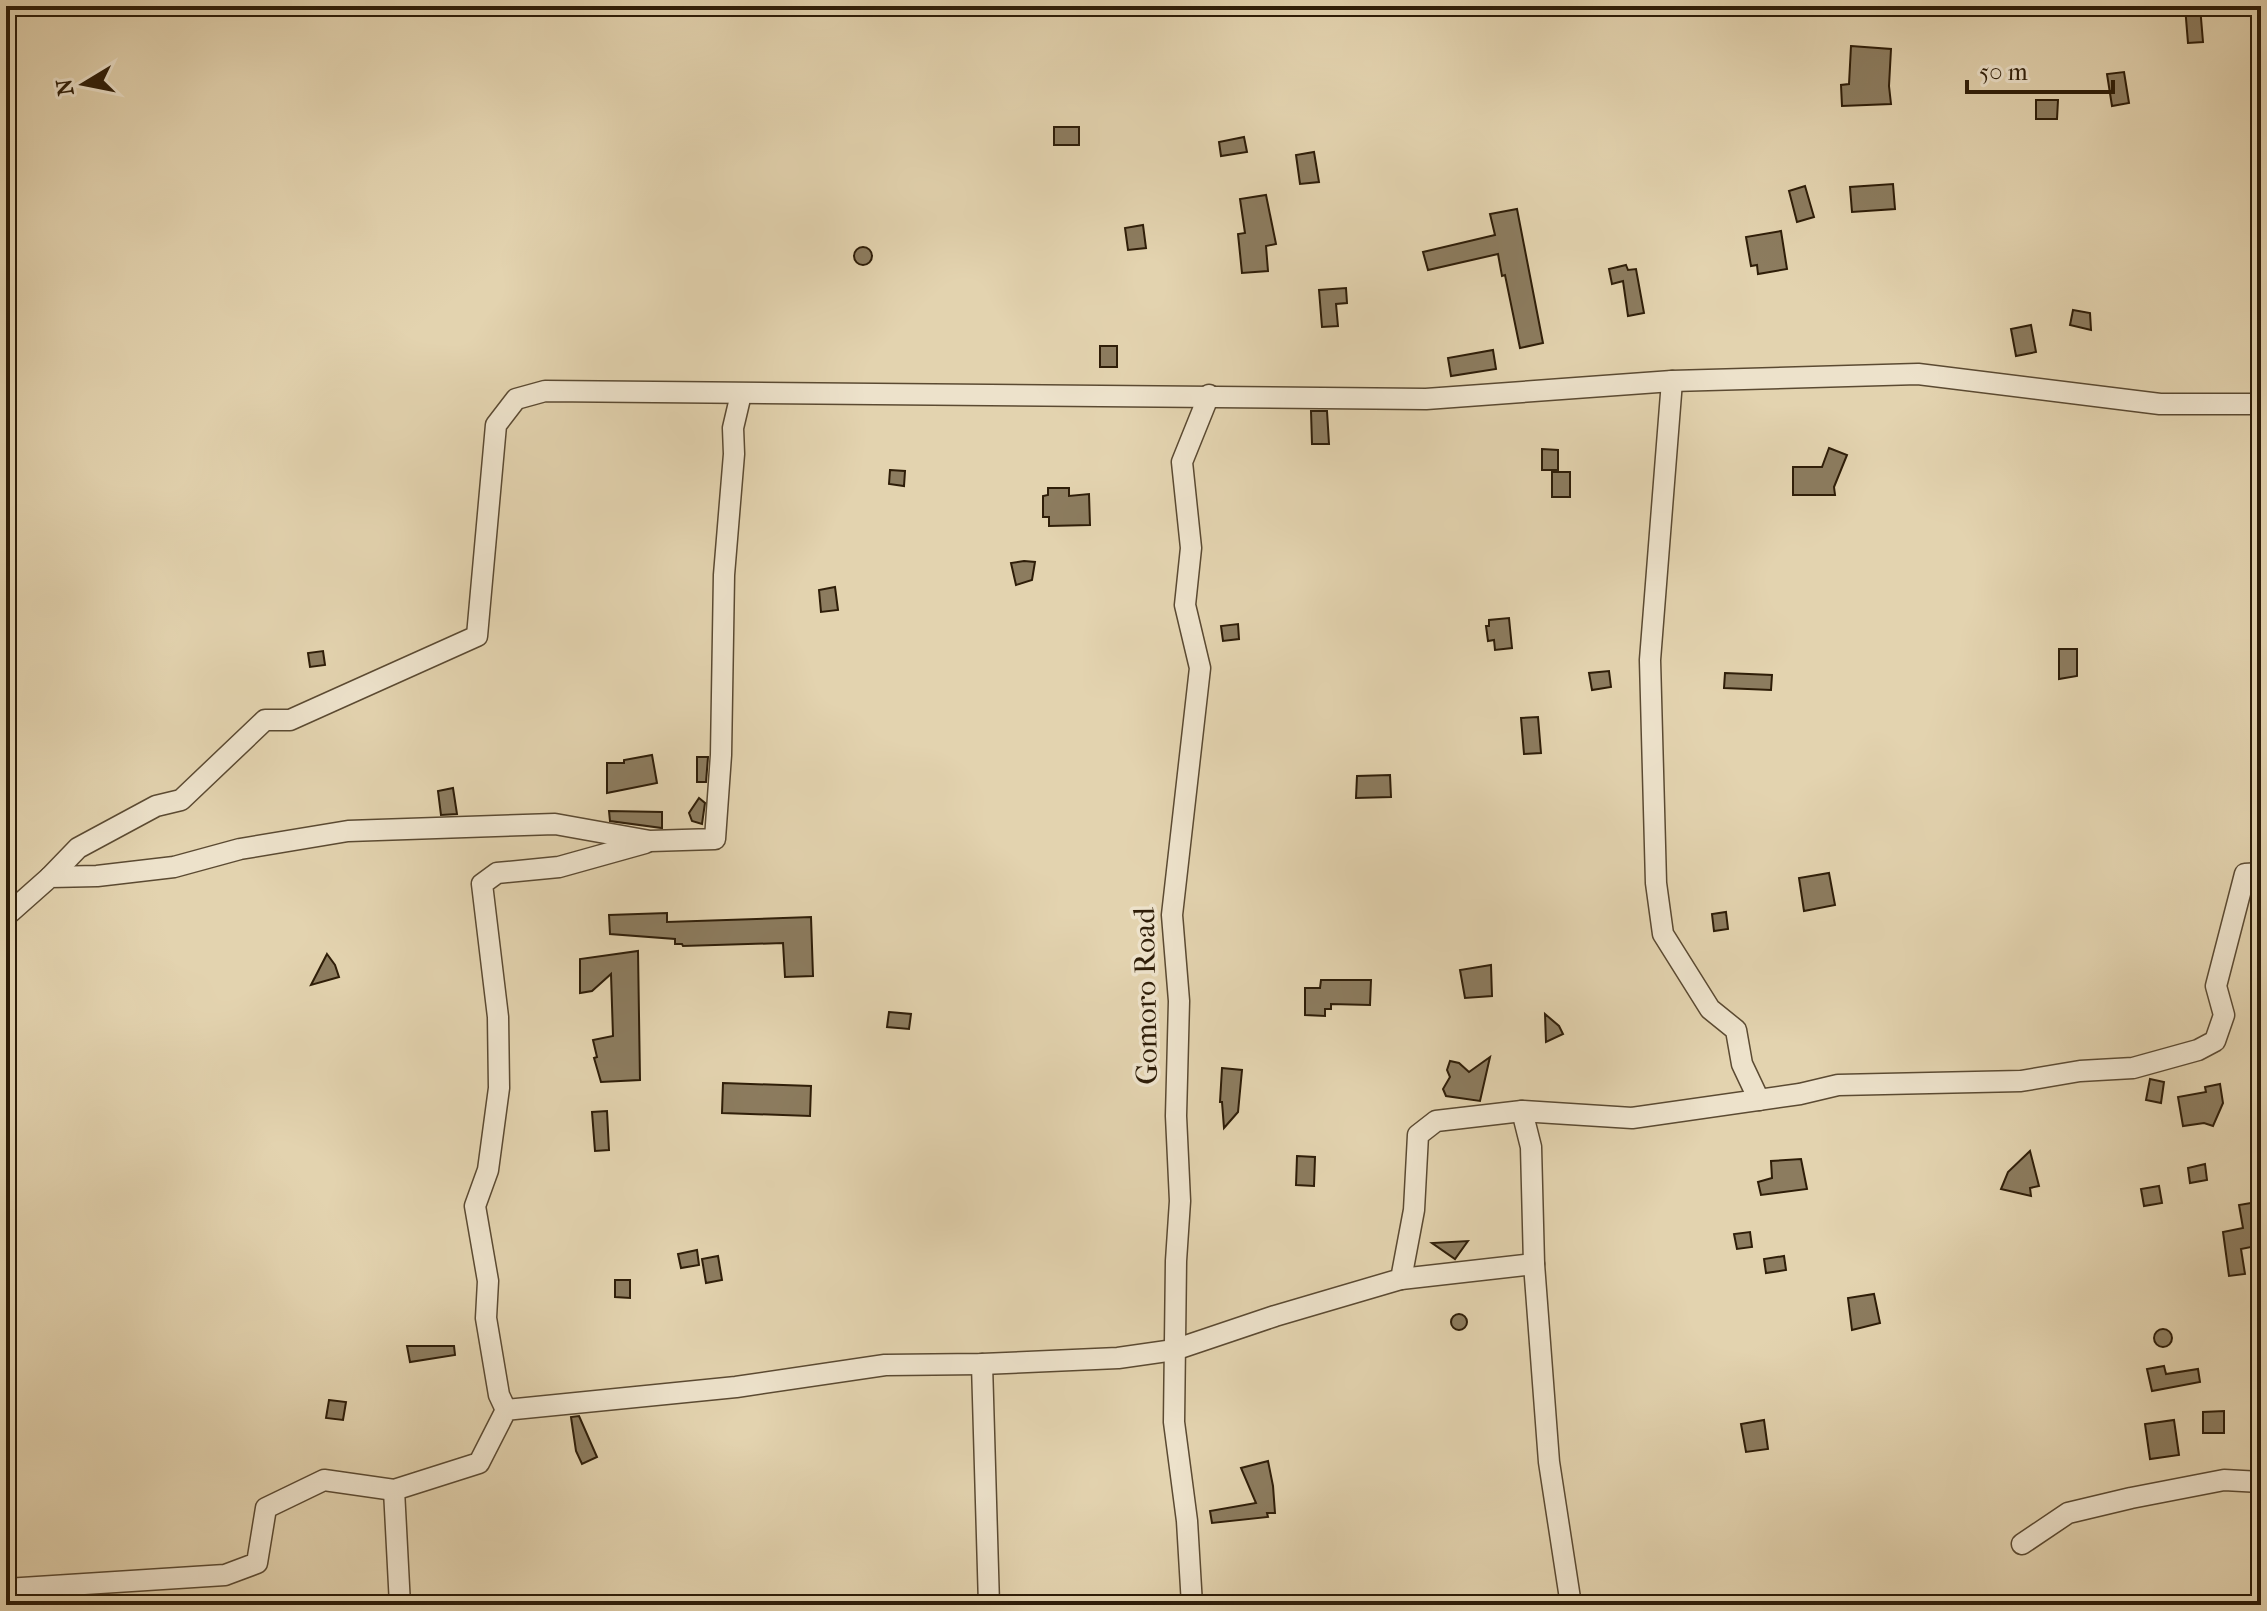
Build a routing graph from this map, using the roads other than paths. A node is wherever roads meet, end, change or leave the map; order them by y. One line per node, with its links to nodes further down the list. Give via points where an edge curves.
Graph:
1 (1672, 381): 3 (street, via 1426,399); 4 (street, via 1918,374 2160,404); 9 (street, via 1650,660 1656,883 1663,934 1710,1009 1736,1030 1742,1064)
2 (741, 394): 3 (street); 5 (street, via 733,428 724,575 715,839); 7 (street, via 545,391 516,399 496,425 477,636 290,720 265,720 181,800 156,806 78,848)
3 (1209, 395): 13 (street, Gomoro Road, via 1182,462 1191,548 1185,605 1200,668 1172,915 1179,1001 1180,1201)
4 (2261, 404)
5 (650, 841): 7 (street, via 555,824 348,831 240,849 174,867); 15 (street, via 559,867 497,873 482,884 498,1017 499,1088 488,1170 475,1206 488,1281 486,1318)
6 (2261, 873): 9 (street, via 2245,874 2216,986 2224,1015 2215,1041 2198,1050 2133,1068 2021,1081 1838,1085)
7 (50, 877): 8 (street)
8 (6, 916)
9 (1759, 1100): 10 (street, via 1632,1118)
10 (1522, 1111): 11 (street, via 1531,1147); 12 (street, via 1436,1121 1418,1135 1414,1210)
11 (1534, 1264): 12 (street); 23 (street, via 1549,1462)
12 (1401, 1279): 13 (street)
13 (1174, 1350): 14 (street); 22 (street, Gomoro Road, via 1174,1422)
14 (982, 1364): 15 (street, via 885,1365 736,1387); 21 (street)
15 (506, 1410): 17 (street, via 479,1463)
16 (2261, 1482): 18 (street, via 2224,1480 2068,1513)
17 (394, 1490): 19 (street, via 324,1480 266,1508 257,1563 225,1575); 20 (street)
18 (2022, 1544)
19 (6, 1589)
20 (400, 1605)
21 (989, 1605)
22 (1192, 1605)
23 (1571, 1605)

